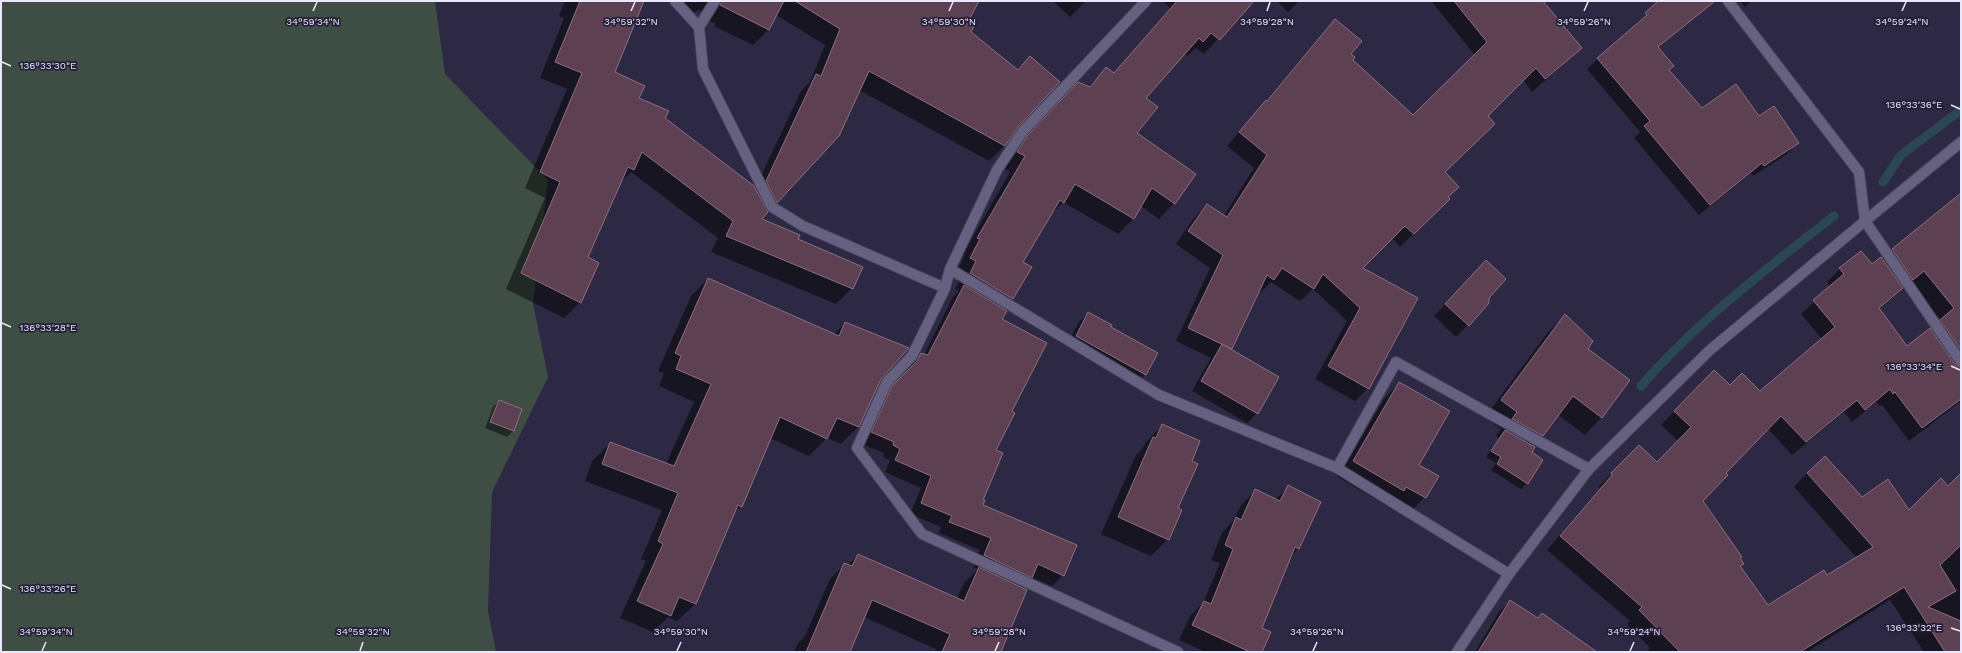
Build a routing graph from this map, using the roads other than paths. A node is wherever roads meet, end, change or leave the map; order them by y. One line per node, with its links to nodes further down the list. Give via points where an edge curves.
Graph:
1 (675, 1): 5 (street)
2 (715, 1): 5 (street)
3 (1146, 1): 8 (street, via 1023,131 998,170)
4 (1728, 1): 7 (street, via 1859,172)
5 (699, 27): 9 (street, via 704,69 772,207 802,226)
6 (1961, 142): 7 (street)
7 (1865, 220): 10 (street); 12 (street, via 1710,350)
8 (950, 268): 9 (street); 11 (street, via 1158,395)
9 (945, 288): 14 (street, via 912,356 887,382 857,448 922,534)
10 (1961, 362)
11 (1337, 468): 12 (street, via 1396,362); 13 (street)
12 (1589, 469): 13 (street)
13 (1508, 574): 15 (street)
14 (1178, 652)
15 (1457, 652)

